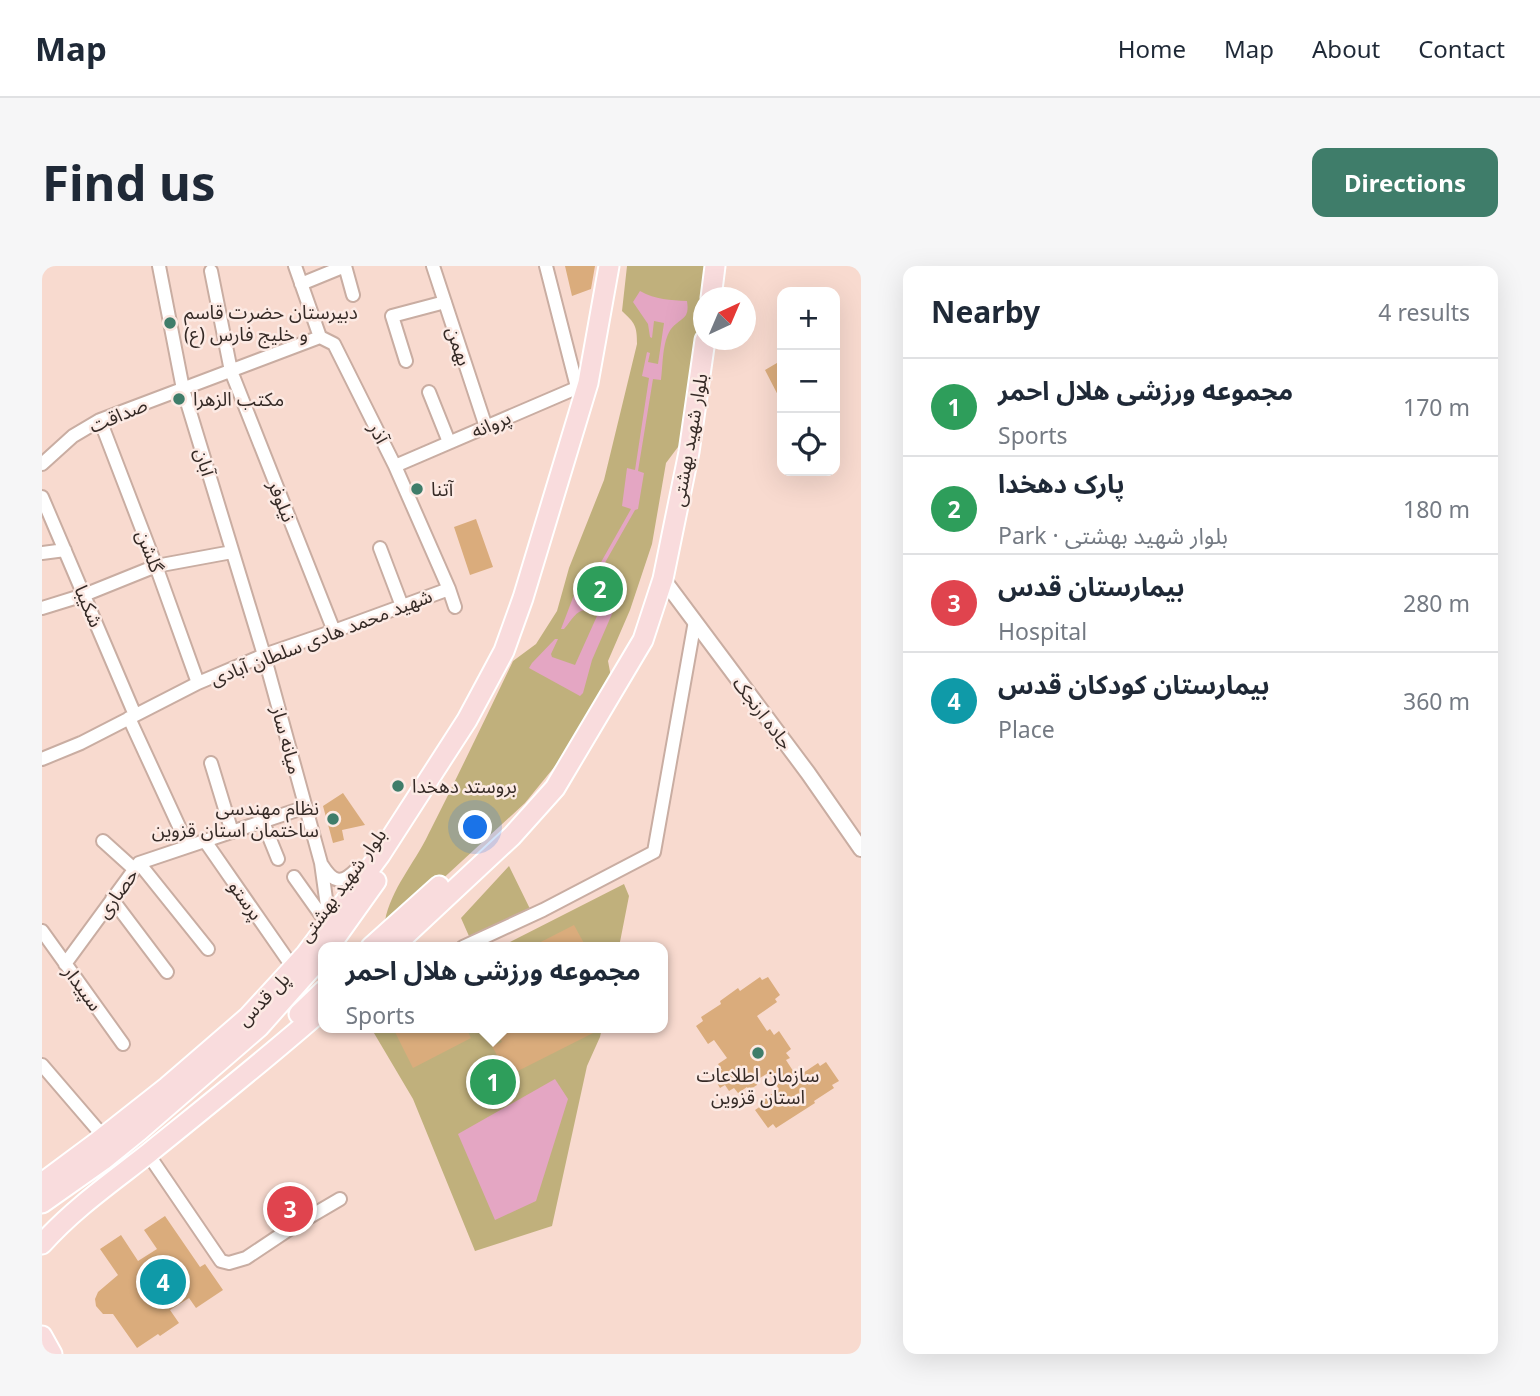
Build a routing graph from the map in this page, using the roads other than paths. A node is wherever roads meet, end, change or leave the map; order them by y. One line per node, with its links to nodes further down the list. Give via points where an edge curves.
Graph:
1 (159, 266): 18 (street, آبان)
2 (295, 266): 9 (street, آذر)
3 (345, 266): 9 (street); 11 (street)
4 (433, 266): 12 (street, بهمن)
5 (546, 266): 17 (street)
6 (610, 266): 17 (main road, بلوار شهید بهشتی)
7 (715, 266): 10 (main road)
8 (211, 271): 16 (street, نیلوفر)
9 (301, 284): 13 (street, آذر)
10 (712, 287)
11 (353, 295)
12 (445, 302): 15 (street, via 392,316); 21 (street, بهمن)
13 (320, 337): 16 (street, صداقت); 24 (street, آذر, via 334,344)
14 (704, 350): 32 (main road, بلوار شهید بهشتی)
15 (406, 361)
16 (231, 371): 18 (street, صداقت); 39 (street, نیلوفر)
17 (582, 385): 21 (street, پروانه); 26 (main road, بلوار شهید بهشتی)
18 (183, 389): 20 (street, صداقت); 29 (street, آبان)
19 (429, 392): 22 (street)
20 (100, 420): 23 (street, صداقت, via 73,436); 31 (street, گلشن)
21 (486, 427): 22 (street, پروانه)
22 (449, 442): 24 (street, پروانه)
23 (42, 464)
24 (395, 466): 33 (street, آذر)
25 (42, 497): 28 (street, شکیبا)
26 (543, 515): 41 (main road, پل قدس, via 523,598); 57 (main road, بلوار شهید بهشتی, via 494,641 458,712)
27 (380, 548): 35 (street)
28 (65, 550): 30 (street); 34 (street, شکیبا)
29 (232, 552): 31 (street); 40 (street, آبان)
30 (42, 553)
31 (156, 566): 34 (street); 42 (street, گلشن)
32 (663, 579): 38 (street, جاده ارنجک); 46 (main road, بلوار شهید بهشتی, via 643,640)
33 (449, 589): 35 (street, شهید محمد هادی سلطان آبادی); 36 (street, آذر)
34 (84, 595): 37 (street); 43 (street, شکیبا)
35 (402, 606): 39 (street, شهید محمد هادی سلطان آبادی)
36 (455, 607)
37 (42, 608)
38 (695, 621): 53 (street, جاده ارنجک); 65 (street, via 654,852)
39 (334, 631): 40 (street, شهید محمد هادی سلطان آبادی)
40 (264, 655): 42 (street, شهید محمد هادی سلطان آبادی); 47 (street, میانه ساز)
41 (499, 660): 62 (main road, پل قدس, via 501,671 479,720 390,863); 78 (main road, پل قدس, via 467,720 380,855 306,954 248,1017 167,1087)
42 (198, 683): 43 (street, شهید محمد هادی سلطان آبادی)
43 (132, 716): 44 (street, شهید محمد هادی سلطان آبادی); 52 (street, شکیبا)
44 (42, 759)
45 (211, 763): 49 (street)
46 (571, 765): 63 (main road); 64 (main road, بلوار شهید بهشتی, via 512,835)
47 (306, 807): 48 (street, حصاری); 55 (street, میانه ساز)
48 (263, 821): 49 (street, حصاری); 54 (street)
49 (232, 832): 51 (street, حصاری)
50 (103, 841): 56 (street)
51 (205, 841): 52 (street, حصاری); 67 (street, پرستو)
52 (188, 846): 56 (street, حصاری)
53 (861, 849)
54 (278, 859)
55 (321, 863): 57 (street, via 339,881); 60 (street, میانه ساز)
56 (137, 866): 59 (street, حصاری); 66 (street)
57 (357, 869): 60 (main road, بلوار شهید بهشتی)
58 (294, 877): 60 (street)
59 (113, 899): 69 (street, حصاری); 70 (street)
60 (324, 910): 67 (main road, بلوار شهید بهشتی)
61 (42, 931): 69 (street, سپیدار)
62 (333, 942)
63 (377, 942)
64 (398, 942)
65 (474, 942)
66 (208, 949)
67 (287, 959): 75 (main road, بلوار شهید بهشتی, via 197,1050)
68 (318, 962): 76 (main road, پل قدس)
69 (65, 964): 73 (street, سپیدار)
70 (167, 972)
71 (318, 997): 76 (main road, پل قدس)
72 (318, 1013): 76 (main road)
73 (123, 1044)
74 (42, 1065): 75 (street)
75 (97, 1129): 77 (main road, بلوار شهید بهشتی)
76 (145, 1141): 79 (street, via 221,1261 229,1264); 80 (main road, پل قدس, via 103,1160); 81 (main road); 82 (main road, پل قدس)
77 (42, 1172)
78 (42, 1183)
79 (340, 1199)
80 (42, 1203)
81 (79, 1208): 83 (main road); 84 (main road)
82 (42, 1216)
83 (42, 1244)
84 (42, 1257)
85 (42, 1336): 86 (main road)
86 (52, 1354)

